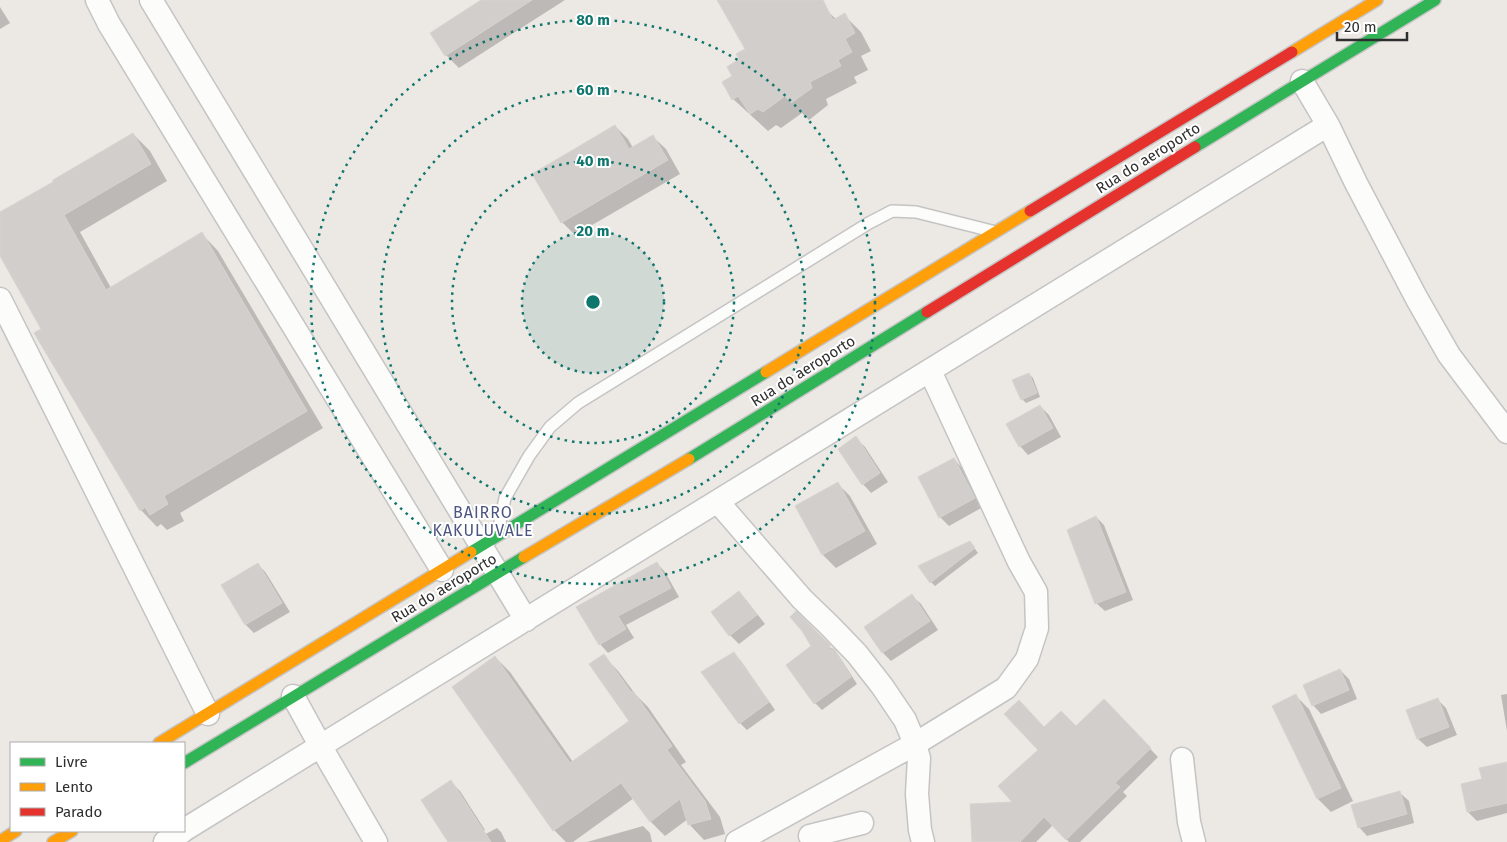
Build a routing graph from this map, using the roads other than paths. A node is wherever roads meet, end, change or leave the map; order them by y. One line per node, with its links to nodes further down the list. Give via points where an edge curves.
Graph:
1 (97, 0): 13 (street)
2 (151, 0): 12 (street)
3 (1377, 0): 7 (main road, Rua do aeroporto)
4 (1435, 0): 5 (main road, Rua do aeroporto)
5 (1302, 81): 6 (street); 14 (main road, Rua do aeroporto, via 666,473)
6 (1328, 125): 9 (street); 10 (street, via 1449,355)
7 (996, 232): 12 (main road, Rua do aeroporto); 12 (lane, via 916,212 892,211 868,222 578,403 550,427 529,456 505,498)
8 (0, 299): 17 (street)
9 (930, 371): 11 (street); 19 (street, via 1036,592 1036,628 1027,659 1006,688)
10 (1507, 432)
11 (718, 502): 15 (street); 19 (street, via 788,584 862,660 904,720)
12 (489, 541): 13 (main road, Rua do aeroporto); 14 (street)
13 (442, 570): 17 (main road, Rua do aeroporto)
14 (497, 573): 15 (street); 16 (main road, Rua do aeroporto)
15 (526, 620): 20 (street)
16 (293, 696): 20 (street); 22 (main road, Rua do aeroporto)
17 (208, 714): 18 (main road, Rua do aeroporto)
18 (161, 742)
19 (915, 744): 32 (street); 34 (street)
20 (321, 747): 24 (street); 31 (street)
21 (1182, 759): 35 (street)
22 (185, 761)
23 (862, 823): 33 (street, via 810,836)
24 (185, 830)
25 (14, 832): 28 (main road)
26 (70, 832): 29 (main road)
27 (181, 832): 30 (street)
28 (0, 841)
29 (54, 842)
30 (165, 842)
31 (376, 842)
32 (737, 842)
33 (814, 842)
34 (923, 842)
35 (1194, 842)

